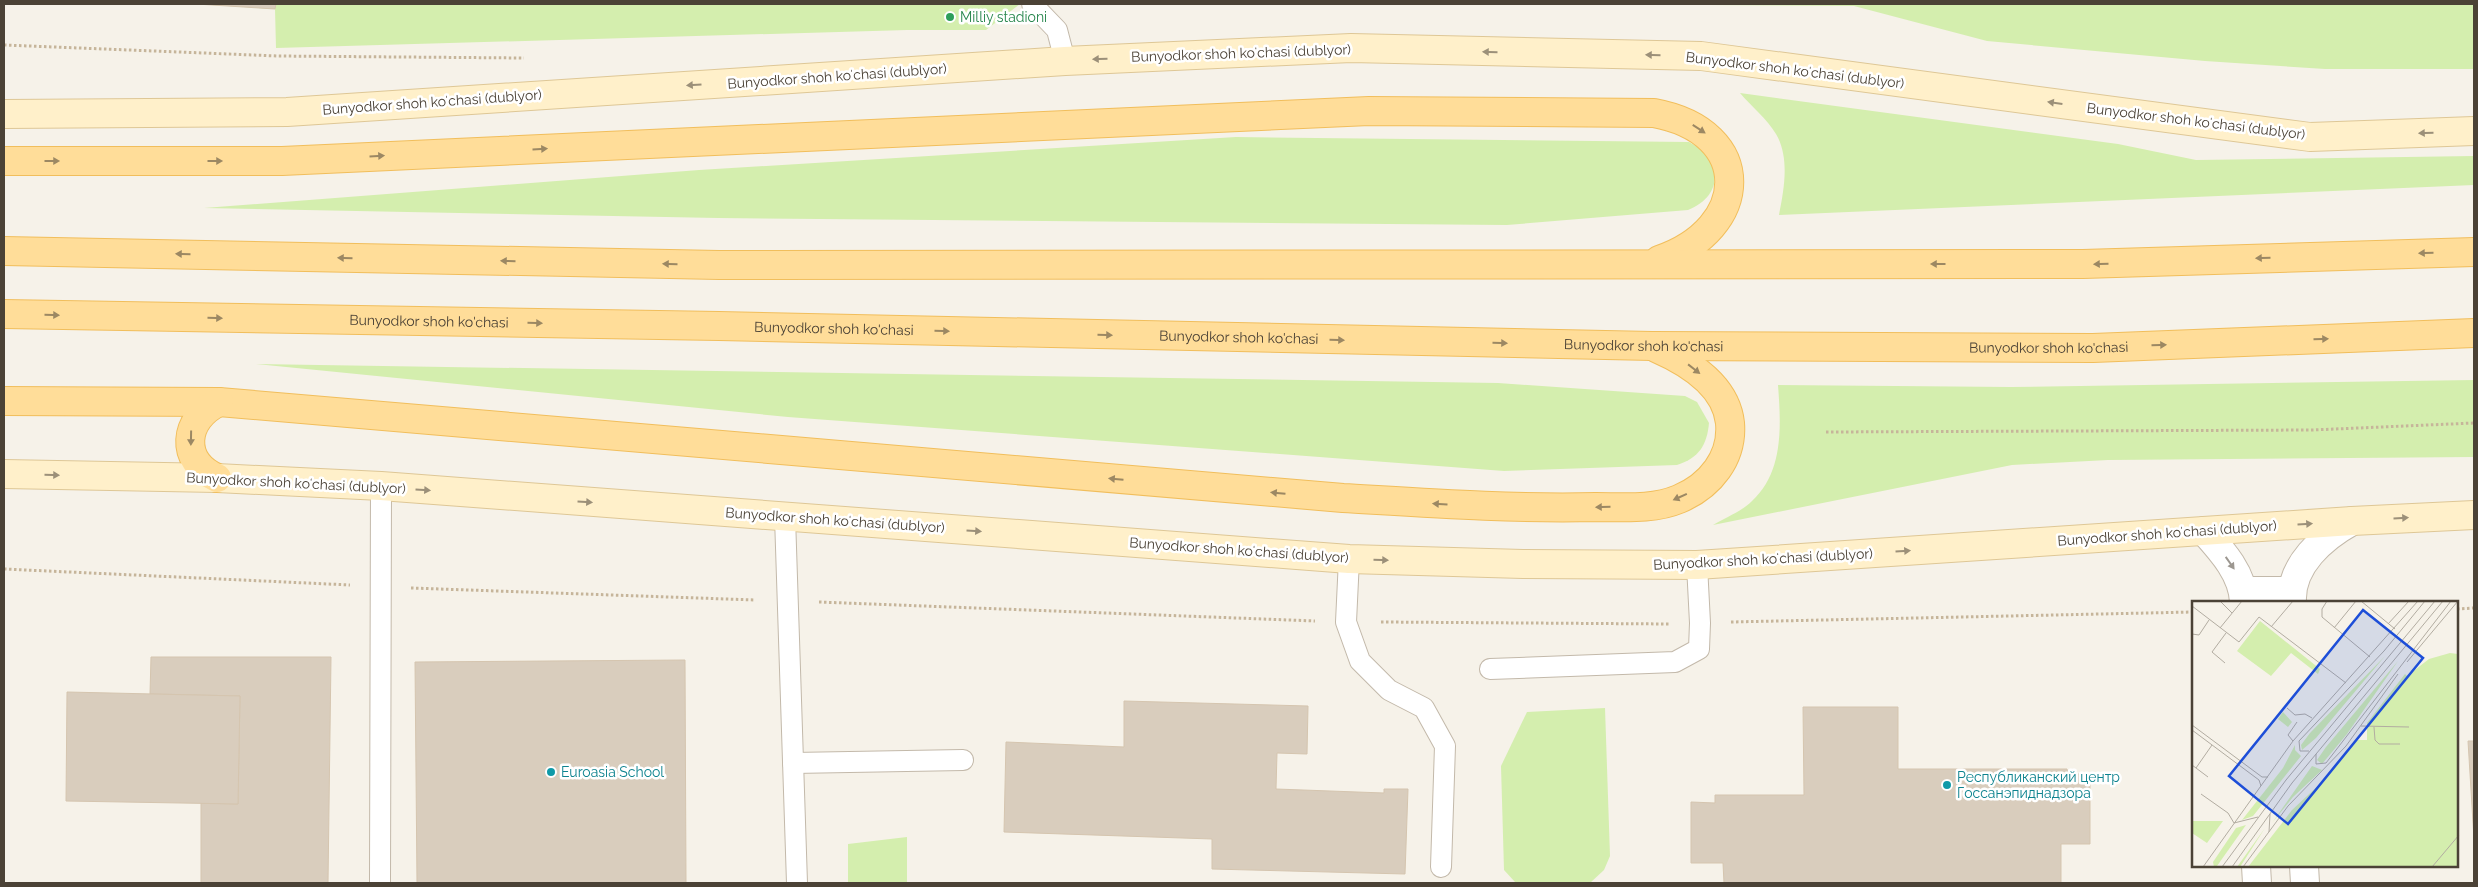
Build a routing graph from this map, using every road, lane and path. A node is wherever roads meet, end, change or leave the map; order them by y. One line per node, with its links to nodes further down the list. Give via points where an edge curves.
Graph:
1 (1032, 4): 4 (lane, via 1057,30)
2 (4, 44): 3 (path)
3 (278, 56)
4 (1065, 61): 5 (street, Bunyodkor shoh koʻchasi (dublyor), one-way to 5, via 287,112); 6 (street, Bunyodkor shoh koʻchasi (dublyor), one-way to 4, via 2310,137 1701,56 1351,48)
5 (4, 114)
6 (2474, 131)
7 (4, 161): 10 (main road, one-way to 10, via 282,160 1369,111 1654,113 1685,121 1711,138 1726,162 1730,190 1721,214 1703,235 1680,251)
8 (4, 251): 10 (main road, one-way to 8, via 719,265)
9 (2474, 252): 10 (main road, one-way to 10, via 2083,264)
10 (1649, 263)
11 (4, 314): 13 (main road, Bunyodkor shoh ko'chasi, one-way to 13)
12 (2474, 333): 13 (main road, Bunyodkor shoh ko'chasi, one-way to 12, via 2093,348)
13 (1652, 346): 15 (main road, one-way to 15, via 1683,361 1707,380 1725,406 1730,436 1723,462 1705,483 1679,499 1651,506 1502,507 1343,498)
14 (4, 401): 15 (main road)
15 (219, 402): 19 (main road, one-way to 19, via 198,416 190,440 198,465)
16 (2474, 423): 17 (path, via 2312,430)
17 (1826, 432)
18 (4, 474): 19 (street, Bunyodkor shoh koʻchasi (dublyor), one-way to 19)
19 (217, 478): 20 (street, Bunyodkor shoh koʻchasi (dublyor))
20 (381, 486): 22 (street, Bunyodkor shoh koʻchasi (dublyor), one-way to 22); 28 (lane)
21 (2474, 515): 23 (street, Bunyodkor shoh koʻchasi (dublyor), one-way to 21)
22 (786, 517): 25 (street, Bunyodkor shoh koʻchasi (dublyor), one-way to 25); 31 (lane)
23 (2352, 521): 24 (street, Bunyodkor shoh koʻchasi (dublyor), one-way to 23); 29 (street, via 2321,540 2304,563)
24 (2204, 531): 26 (street, Bunyodkor shoh koʻchasi (dublyor), one-way to 24); 30 (street, one-way to 30, via 2235,570)
25 (1349, 559): 26 (street, Bunyodkor shoh koʻchasi (dublyor), one-way to 26); 35 (lane)
26 (1697, 565): 36 (lane)
27 (4, 568): 28 (path)
28 (382, 586): 31 (path); 43 (lane)
29 (2292, 596): 30 (street)
30 (2244, 597)
31 (788, 601): 35 (path); 39 (lane)
32 (2458, 608): 33 (path)
33 (2474, 608)
34 (2192, 612): 36 (path)
35 (1346, 622): 36 (path); 40 (lane, via 1360,661 1389,690 1424,708 1445,746)
36 (1700, 623): 37 (lane, via 1699,649 1675,662)
37 (1490, 669)
38 (963, 760): 39 (lane)
39 (793, 763): 44 (lane)
40 (1442, 866)
41 (2256, 867): 45 (street)
42 (2304, 867): 46 (street)
43 (380, 883)
44 (796, 883)
45 (2257, 883)
46 (2305, 883)

